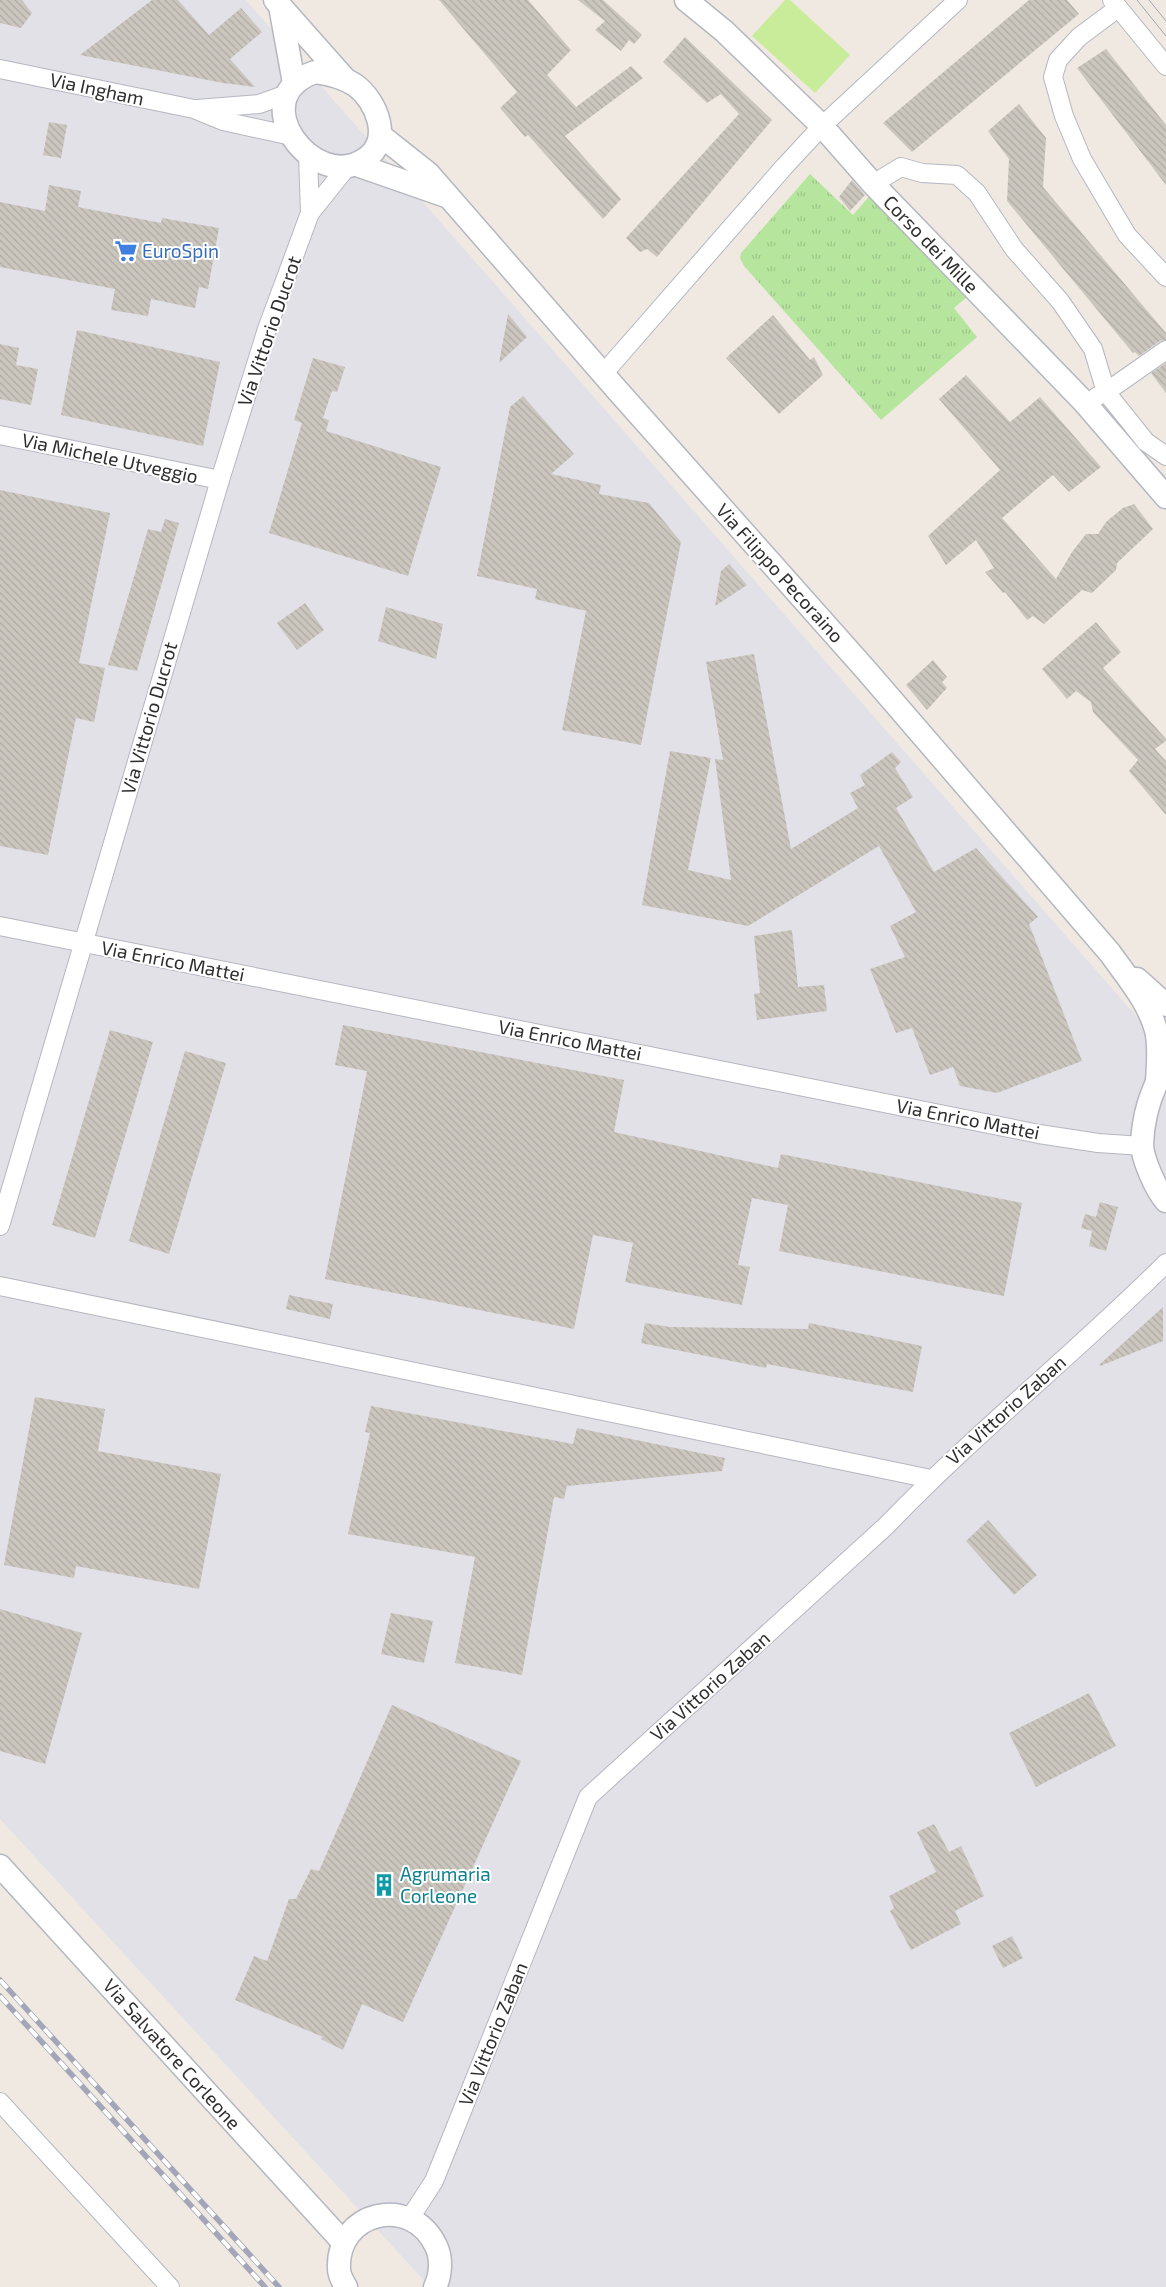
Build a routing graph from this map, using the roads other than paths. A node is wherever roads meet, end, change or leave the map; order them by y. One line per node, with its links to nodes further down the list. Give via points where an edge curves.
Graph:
1 (686, 0): 10 (street, Corso dei Mille, via 724,31)
2 (958, 0): 10 (street)
3 (278, 3): 7 (street); 8 (street)
4 (1115, 4): 5 (street); 18 (street, via 1058,60 1053,77 1064,116 1082,159 1127,235)
5 (1166, 66)
6 (0, 68): 9 (street, Via Ingham)
7 (345, 79): 8 (street, via 315,72); 11 (street, via 370,102 379,121)
8 (290, 88): 9 (street, via 259,104); 12 (street, via 284,116)
9 (194, 109): 12 (street, via 223,121)
10 (822, 126): 15 (street, Corso dei Mille); 20 (street)
11 (380, 135): 14 (street, via 369,156); 16 (street, Via Filippo Pecoraino, via 428,173)
12 (292, 136): 13 (street)
13 (308, 156): 14 (street, Via Filippo Pecoraino, via 333,165); 17 (street)
14 (352, 166): 16 (street, Via Filippo Pecoraino); 17 (street)
15 (873, 184): 21 (street, via 901,167 922,173 958,175 977,193 1014,249 1060,301 1093,350); 22 (street, Corso dei Mille)
16 (447, 196): 20 (street, Via Filippo Pecoraino)
17 (310, 213): 25 (street, Via Vittorio Ducrot, via 268,329)
18 (1166, 277)
19 (1166, 350): 21 (street)
20 (603, 374): 29 (street, Via Filippo Pecoraino, via 866,670)
21 (1106, 392): 22 (street); 24 (street, via 1146,442)
22 (1084, 402): 26 (street, Corso dei Mille)
23 (0, 435): 25 (street, Via Michele Utveggio)
24 (1166, 456)
25 (220, 480): 28 (street, Via Vittorio Ducrot)
26 (1166, 497)
27 (0, 926): 28 (street, Via Enrico Mattei)
28 (83, 943): 32 (street, Via Enrico Mattei, via 1039,1134); 34 (street, Via Vittorio Ducrot)
29 (1110, 953): 30 (street, Via Filippo Pecoraino); 31 (street, Via Filippo Pecoraino, via 1139,994 1156,1030)
30 (1166, 1005)
31 (1162, 1074): 32 (street, Via Filippo Pecoraino, via 1148,1105)
32 (1142, 1146): 33 (street, via 1153,1181)
33 (1166, 1201)
34 (0, 1226)
35 (1166, 1263): 37 (street, Via Vittorio Zaban, via 1134,1296)
36 (0, 1286): 37 (street)
37 (931, 1479): 40 (street, Via Vittorio Zaban, via 887,1525 588,1797 434,2181)
38 (0, 1866): 41 (street, Via Salvatore Corleone)
39 (0, 2102): 43 (street)
40 (410, 2218): 41 (street, via 384,2214 360,2223); 42 (street, via 430,2233 440,2255)
41 (343, 2242): 44 (street, via 339,2270)
42 (438, 2285)
43 (170, 2287)
44 (346, 2287)

